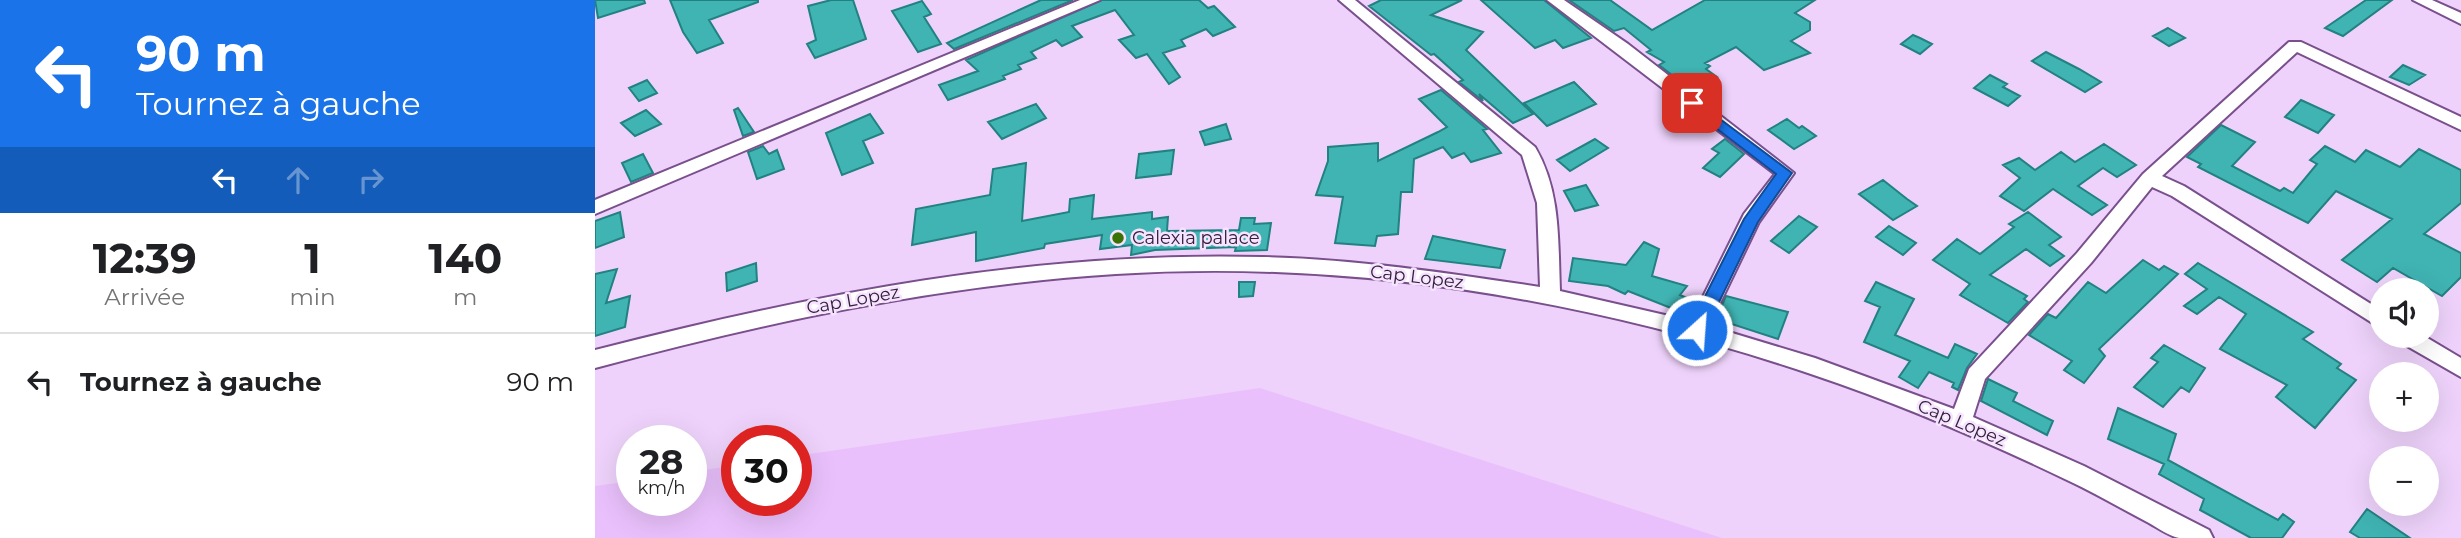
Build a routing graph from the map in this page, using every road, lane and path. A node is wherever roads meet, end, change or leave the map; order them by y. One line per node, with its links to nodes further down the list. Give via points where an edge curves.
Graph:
1 (1093, 0): 8 (street)
2 (1346, 0): 9 (street, via 1529,151 1547,194)
3 (1554, 0): 11 (street, via 1785,173 1751,219)
4 (2420, 0): 5 (street)
5 (2461, 19)
6 (2461, 124): 7 (street, via 2295,45)
7 (2149, 178): 10 (street, via 2178,191); 15 (street, via 2084,258 1976,375)
8 (595, 207)
9 (1550, 297): 11 (street, Cap Lopez); 13 (street, Cap Lopez, via 1326,268 1121,266 885,294 741,322)
10 (2369, 313)
11 (1697, 330): 15 (street, Cap Lopez, via 1794,359)
12 (2427, 348): 14 (street)
13 (595, 359)
14 (2461, 368)
15 (1961, 420): 16 (street, Cap Lopez, via 2148,508)
16 (2201, 538)

